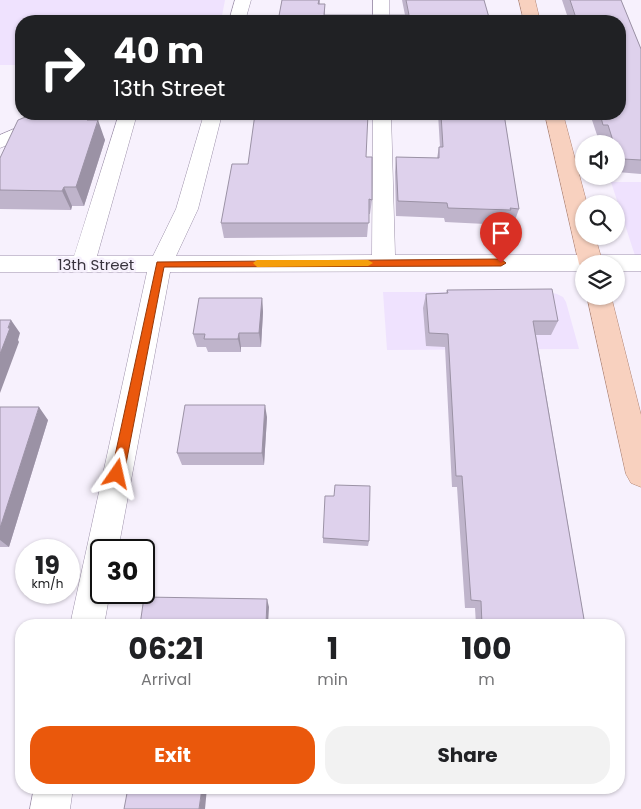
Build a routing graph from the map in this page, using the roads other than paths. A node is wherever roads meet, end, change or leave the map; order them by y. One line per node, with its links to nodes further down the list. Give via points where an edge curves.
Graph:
1 (242, 0): 4 (street)
2 (381, 0): 5 (street)
3 (527, 0): 6 (main road)
4 (238, 15)
5 (381, 15)
6 (531, 15)
7 (52, 120): 12 (street)
8 (126, 120): 19 (street)
9 (210, 120): 20 (street, via 187,209)
10 (382, 120): 16 (street)
11 (555, 120): 13 (main road)
12 (0, 142)
13 (575, 199)
14 (625, 262): 15 (street, 13th Street)
15 (641, 262)
16 (384, 263): 17 (street, 13th Street); 20 (street, 13th Street)
17 (575, 263)
18 (0, 264): 19 (street, 13th Street)
19 (83, 264): 20 (street, 13th Street)
20 (160, 264): 23 (street)
21 (601, 305): 22 (main road)
22 (641, 474)
23 (105, 539)
24 (91, 604): 25 (street)
25 (88, 619)
26 (53, 794): 27 (street)
27 (50, 809)

